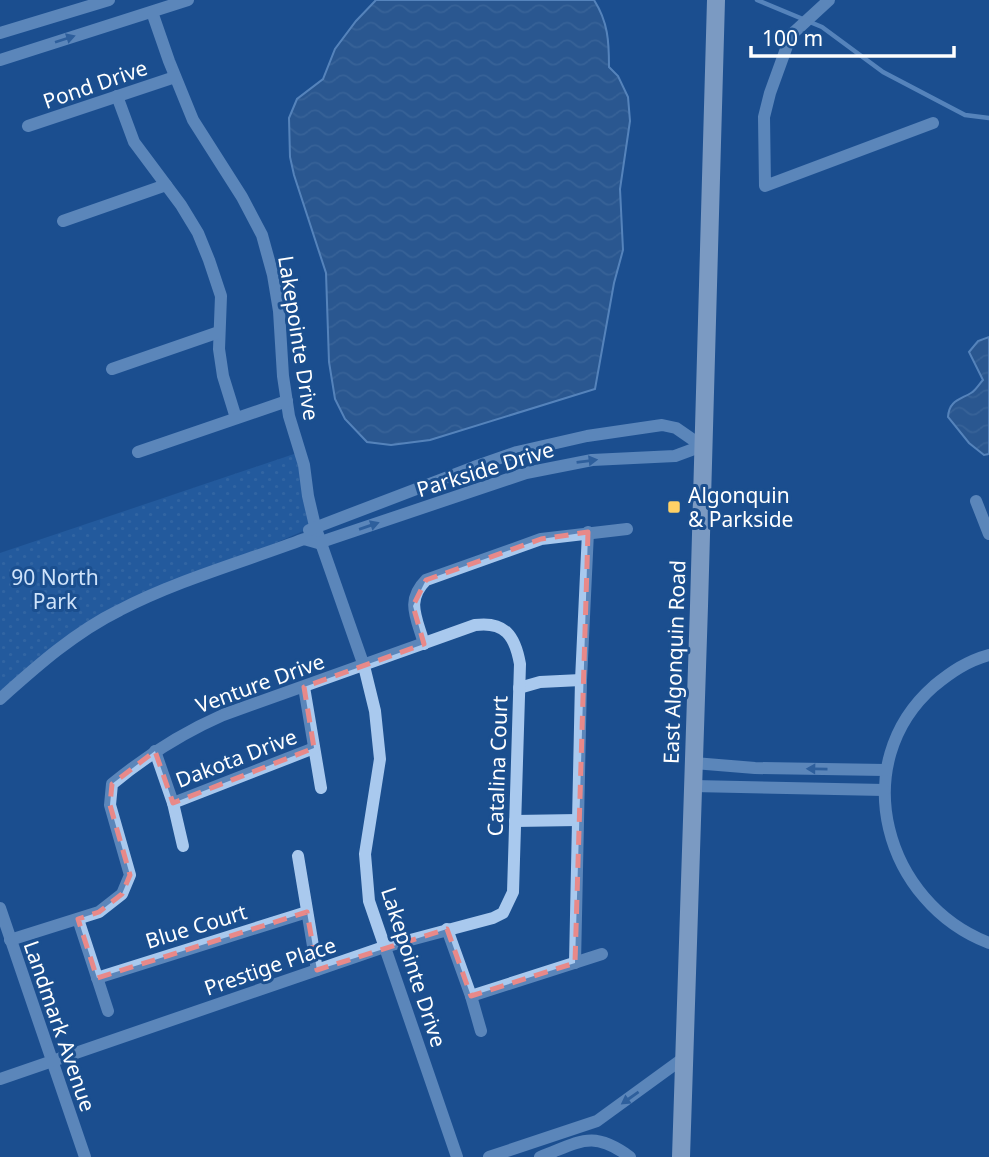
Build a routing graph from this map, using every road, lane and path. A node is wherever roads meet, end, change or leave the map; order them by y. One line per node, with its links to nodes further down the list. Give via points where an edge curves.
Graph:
1 (109, 0): 6 (street)
2 (188, 0): 5 (street)
3 (716, 0): 18 (main road, East Algonquin Road)
4 (826, 2): 10 (street, via 791,35 770,93 764,117 765,186)
5 (152, 12): 7 (street, one-way to 5); 8 (street, Lakepointe Drive)
6 (0, 33)
7 (0, 60)
8 (175, 77): 9 (street, Pond Drive); 16 (street, Lakepointe Drive, via 193,120 262,235 279,311)
9 (117, 96): 11 (street, Pond Drive); 12 (street, via 134,142)
10 (933, 123)
11 (28, 126)
12 (166, 185): 13 (street); 14 (street, via 198,233 209,260 220,296)
13 (63, 221)
14 (219, 332): 15 (street); 17 (street, via 223,376)
15 (112, 369)
16 (287, 401): 17 (street); 21 (street, Lakepointe Drive)
17 (236, 418): 19 (street)
18 (702, 446): 21 (street, Parkside Drive, via 676,428 662,425 587,436 517,452); 26 (street, Parkside Drive, one-way to 18, via 526,473 592,460 675,456); 37 (main road, East Algonquin Road)
19 (138, 452)
20 (976, 501): 24 (street)
21 (315, 526): 25 (street); 26 (street, Lakepointe Drive)
22 (627, 529): 23 (street)
23 (588, 532): 28 (street, via 541,538 426,580 416,590 413,606); 31 (street)
24 (989, 534)
25 (304, 539): 26 (street, Parkside Drive); 34 (street, via 117,611 53,653)
26 (320, 542): 30 (street, Lakepointe Drive)
27 (498, 626): 28 (street, Venture Drive, via 475,625); 33 (street, Catalina Court, via 517,649)
28 (424, 644): 30 (street, Venture Drive)
29 (989, 654): 38 (street, via 962,665 921,698 905,721)
30 (364, 666): 32 (street, Venture Drive); 54 (street, Lakepointe Drive, via 380,759 365,854 369,901)
31 (581, 680): 33 (street); 43 (street)
32 (304, 687): 35 (street, Dakota Drive); 36 (street, Venture Drive, via 195,727)
33 (519, 688): 44 (street, Catalina Court)
34 (0, 699)
35 (314, 748): 40 (street, Dakota Drive); 42 (street, Dakota Drive)
36 (155, 751): 42 (street, Dakota Drive); 50 (street, Venture Drive, via 112,784 110,806 130,875 122,894 99,912)
37 (694, 763): 38 (street, one-way to 37); 39 (main road, East Algonquin Road)
38 (885, 770): 41 (street)
39 (693, 786): 41 (street); 62 (main road, East Algonquin Road)
40 (320, 789)
41 (884, 790): 53 (street, via 893,845 918,891 953,924)
42 (173, 803): 45 (street, Dakota Drive)
43 (578, 820): 44 (street); 56 (street)
44 (515, 821): 49 (street, Catalina Court, via 513,892)
45 (183, 846)
46 (298, 856): 48 (street)
47 (0, 908): 52 (street, Landmark Avenue)
48 (307, 912): 57 (street); 58 (street, Blue Court)
49 (503, 913): 51 (street, Prestige Place)
50 (78, 919): 52 (street, Venture Drive); 58 (street)
51 (447, 929): 54 (street, Prestige Place); 59 (street)
52 (10, 940): 63 (street, Landmark Avenue)
53 (989, 943)
54 (384, 947): 57 (street, Prestige Place); 66 (street, Lakepointe Drive)
55 (602, 954): 56 (street)
56 (575, 963): 59 (street)
57 (317, 970): 63 (street, Prestige Place)
58 (97, 978): 60 (street)
59 (471, 996): 61 (street)
60 (108, 1011)
61 (481, 1031)
62 (685, 1057): 67 (street, one-way to 67, via 597,1121); 70 (main road, East Algonquin Road)
63 (51, 1062): 64 (street, Prestige Place); 65 (street, Landmark Avenue)
64 (0, 1079)
65 (85, 1157)
66 (457, 1157)
67 (489, 1157)
68 (540, 1157): 69 (street, via 588,1139 610,1142)
69 (630, 1157)
70 (681, 1157)

